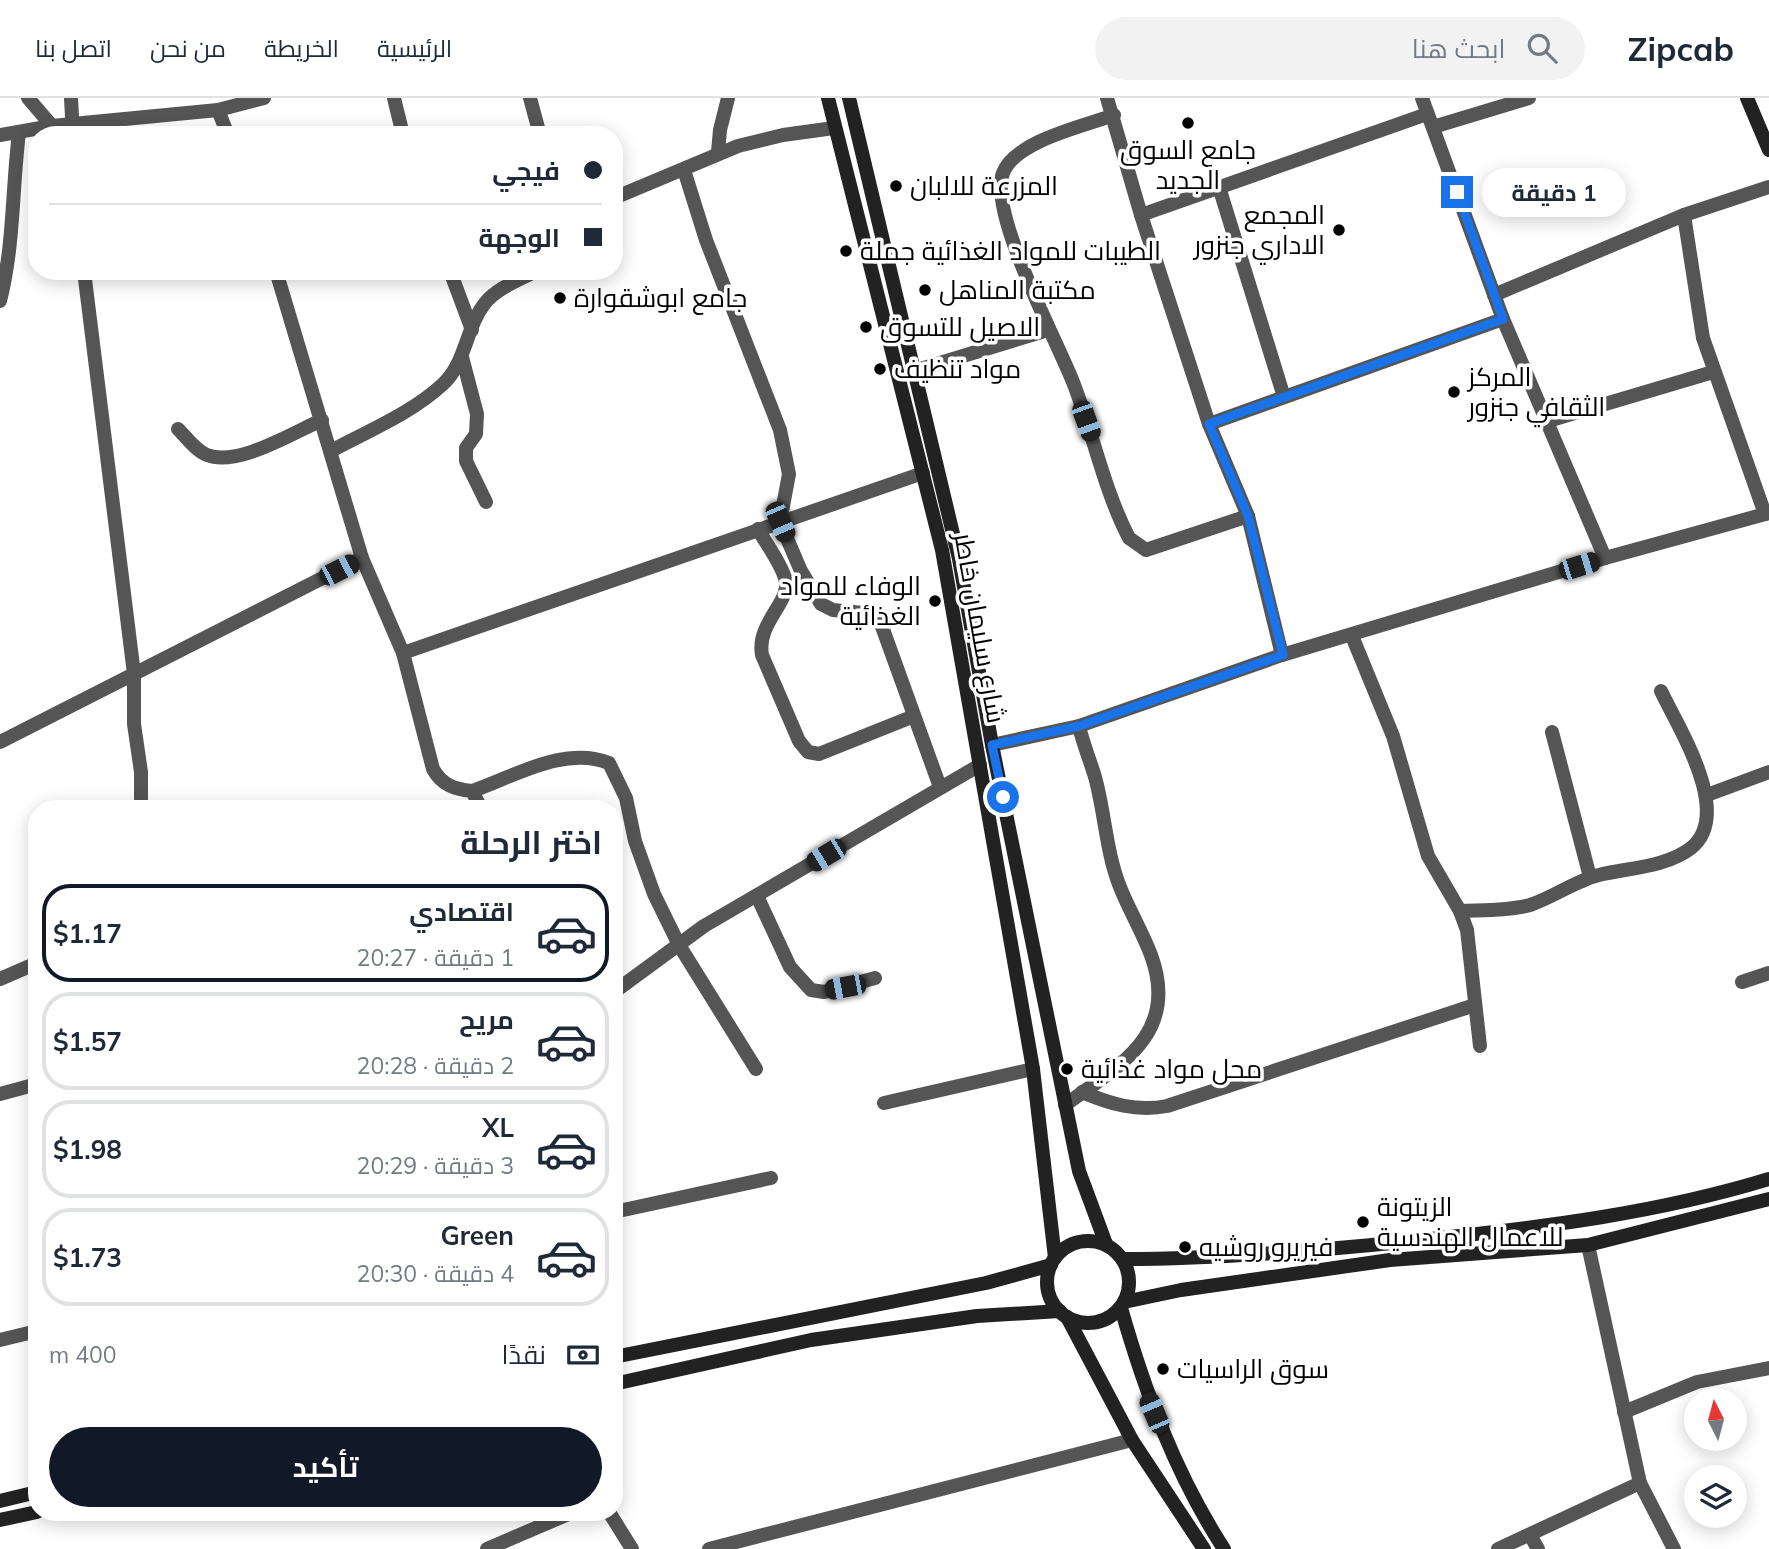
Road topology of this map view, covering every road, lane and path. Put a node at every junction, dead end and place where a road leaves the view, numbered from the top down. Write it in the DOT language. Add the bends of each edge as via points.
graph roads {
  1 [pos="28,98"];
  2 [pos="71,98"];
  3 [pos="264,98"];
  4 [pos="394,98"];
  5 [pos="530,98"];
  6 [pos="728,98"];
  7 [pos="828,98"];
  8 [pos="849,98"];
  9 [pos="1108,98"];
  10 [pos="1422,98"];
  11 [pos="1529,98"];
  12 [pos="1747,98"];
  13 [pos="218,110"];
  14 [pos="1114,115"];
  15 [pos="1430,121"];
  16 [pos="52,126"];
  17 [pos="72,126"];
  18 [pos="107,126"];
  19 [pos="224,126"];
  20 [pos="401,126"];
  21 [pos="538,126"];
  22 [pos="834,128"];
  23 [pos="28,131"];
  24 [pos="19,133"];
  25 [pos="0,135"];
  26 [pos="1769,150"];
  27 [pos="718,152"];
  28 [pos="684,170"];
  29 [pos="1219,187"];
  30 [pos="1769,187"];
  31 [pos="623,194"];
  32 [pos="1141,215"];
  33 [pos="1684,215"];
  34 [pos="86,280"];
  35 [pos="279,280"];
  36 [pos="453,280"];
  37 [pos="519,280"];
  38 [pos="1494,295"];
  39 [pos="0,301"];
  40 [pos="1503,319"];
  41 [pos="472,330"];
  42 [pos="1048,330"];
  43 [pos="462,356"];
  44 [pos="914,371"];
  45 [pos="1713,372"];
  46 [pos="1284,397"];
  47 [pos="322,420"];
  48 [pos="1548,421"];
  49 [pos="1209,424"];
  50 [pos="178,429"];
  51 [pos="331,452"];
  52 [pos="923,472"];
  53 [pos="485,502"];
  54 [pos="1767,513"];
  55 [pos="1248,516"];
  56 [pos="780,522"];
  57 [pos="758,529"];
  58 [pos="362,558"];
  59 [pos="1605,558"];
  60 [pos="1352,636"];
  61 [pos="402,653"];
  62 [pos="1283,655"];
  63 [pos="134,674"];
  64 [pos="1661,691"];
  65 [pos="914,716"];
  66 [pos="1079,726"];
  67 [pos="1552,732"];
  68 [pos="0,742"];
  69 [pos="992,745"];
  70 [pos="980,765"];
  71 [pos="1769,772"];
  72 [pos="940,787"];
  73 [pos="472,791"];
  74 [pos="1707,795"];
  75 [pos="141,800"];
  76 [pos="477,800"];
  77 [pos="1590,877"];
  78 [pos="757,896"];
  79 [pos="1460,911"];
  80 [pos="680,945"];
  81 [pos="28,971"];
  82 [pos="1769,974"];
  83 [pos="875,978"];
  84 [pos="0,979"];
  85 [pos="1742,982"];
  86 [pos="623,986"];
  87 [pos="1475,1005"];
  88 [pos="1480,1046"];
  89 [pos="756,1069"];
  90 [pos="1033,1069"];
  91 [pos="28,1086"];
  92 [pos="1082,1092"];
  93 [pos="0,1094"];
  94 [pos="884,1103"];
  95 [pos="1065,1105"];
  96 [pos="771,1178"];
  97 [pos="1769,1179"];
  98 [pos="1769,1199"];
  99 [pos="623,1210"];
  100 [pos="1106,1244"];
  101 [pos="1588,1245"];
  102 [pos="1123,1259"];
  103 [pos="1053,1261"];
  104 [pos="1122,1305"];
  105 [pos="1064,1314"];
  106 [pos="28,1333"];
  107 [pos="0,1340"];
  108 [pos="623,1355"];
  109 [pos="1769,1368"];
  110 [pos="623,1382"];
  111 [pos="1624,1412"];
  112 [pos="1132,1440"];
  113 [pos="1640,1483"];
  114 [pos="28,1494"];
  115 [pos="0,1501"];
  116 [pos="28,1514"];
  117 [pos="0,1520"];
  118 [pos="552,1521"];
  119 [pos="615,1521"];
  120 [pos="1530,1535"];
  121 [pos="487,1549"];
  122 [pos="632,1549"];
  123 [pos="709,1549"];
  124 [pos="1204,1549"];
  125 [pos="1224,1549"];
  126 [pos="1499,1549"];
  127 [pos="1538,1549"];
  128 [pos="1674,1549"];
  1 -- 16 [label="street"];
  2 -- 17 [label="street"];
  3 -- 13 [label="street"];
  4 -- 20 [label="street"];
  5 -- 21 [label="street"];
  6 -- 27 [label="street"];
  7 -- 22 [label="main road, شارع سليمان خاطر"];
  8 -- 44 [label="main road, شارع سليمان خاطر"];
  9 -- 14 [label="street"];
  10 -- 15 [label="street"];
  11 -- 15 [label="street"];
  12 -- 26 [label="main road"];
  13 -- 18 [label="street"];
  13 -- 19 [label="street"];
  14 -- 32 [label="street"];
  14 -- 42 [label="street" via="1028,148 1012,158 1002,174 1017,252"];
  15 -- 29 [label="street"];
  15 -- 38 [label="street"];
  22 -- 27 [label="street"];
  22 -- 52 [label="main road, شارع سليمان خاطر"];
  23 -- 24 [label="street"];
  24 -- 25 [label="street"];
  24 -- 39 [label="street" via="12,228"];
  27 -- 28 [label="street"];
  28 -- 31 [label="street"];
  28 -- 56 [label="street" via="788,455"];
  29 -- 32 [label="street"];
  29 -- 46 [label="street"];
  30 -- 33 [label="street"];
  32 -- 49 [label="street"];
  33 -- 38 [label="street"];
  33 -- 45 [label="street" via="1703,338"];
  34 -- 63 [label="street"];
  35 -- 47 [label="street"];
  36 -- 41 [label="street"];
  37 -- 41 [label="street" via="485,303"];
  38 -- 40 [label="street"];
  40 -- 46 [label="street"];
  40 -- 48 [label="street"];
  41 -- 43 [label="street"];
  42 -- 44 [label="street"];
  42 -- 55 [label="street" via="1073,383 1122,526 1137,546 1146,550 1163,546"];
  43 -- 51 [label="street" via="444,384"];
  43 -- 53 [label="street" via="477,414 476,434 466,448 466,461"];
  44 -- 69 [label="main road, شارع سليمان خاطر" via="959,559"];
  45 -- 48 [label="street"];
  45 -- 54 [label="street"];
  46 -- 49 [label="street"];
  47 -- 50 [label="street" via="246,454 222,459 204,454"];
  47 -- 51 [label="street"];
  48 -- 59 [label="street"];
  49 -- 55 [label="street"];
  51 -- 58 [label="street"];
  52 -- 56 [label="street"];
  52 -- 70 [label="main road, شارع سليمان خاطر" via="942,550"];
  54 -- 59 [label="street"];
  55 -- 62 [label="street"];
  56 -- 57 [label="street"];
  56 -- 65 [label="street" via="821,604 833,610 873,614 880,621"];
  57 -- 61 [label="street"];
  57 -- 65 [label="street" via="786,580 786,592 764,629 762,655 808,752 819,754"];
  58 -- 61 [label="street"];
  58 -- 63 [label="street"];
  59 -- 60 [label="street"];
  60 -- 62 [label="street"];
  60 -- 79 [label="street" via="1393,736 1428,856"];
  61 -- 73 [label="street" via="433,769 440,782"];
  62 -- 66 [label="street"];
  63 -- 68 [label="street"];
  63 -- 75 [label="street"];
  64 -- 74 [label="street"];
  65 -- 72 [label="street"];
  66 -- 69 [label="street"];
  66 -- 92 [label="street" via="1095,775 1114,869 1152,957 1160,994 1159,1009 1141,1046"];
  67 -- 77 [label="street"];
  69 -- 95 [label="main road, شارع سليمان خاطر"];
  70 -- 72 [label="street"];
  70 -- 90 [label="main road, شارع سليمان خاطر"];
  71 -- 74 [label="street"];
  72 -- 78 [label="street"];
  73 -- 76 [label="street"];
  73 -- 80 [label="street" via="573,757 609,763 626,798 635,842 654,894"];
  74 -- 77 [label="street" via="1703,831 1690,849 1648,865"];
  77 -- 79 [label="street" via="1527,906"];
  78 -- 80 [label="street"];
  78 -- 83 [label="street" via="790,967 811,990 824,992"];
  79 -- 87 [label="street" via="1472,962"];
  80 -- 86 [label="street"];
  80 -- 89 [label="street"];
  81 -- 84 [label="street"];
  82 -- 85 [label="street"];
  87 -- 88 [label="street"];
  87 -- 92 [label="street" via="1154,1109 1119,1105"];
  90 -- 94 [label="street"];
  90 -- 103 [label="main road, شارع سليمان خاطر"];
  91 -- 93 [label="street"];
  92 -- 95 [label="street"];
  95 -- 100 [label="main road, شارع سليمان خاطر" via="1079,1171"];
  96 -- 99 [label="street"];
  97 -- 102 [label="main road" via="1603,1220 1360,1247"];
  98 -- 101 [label="main road"];
  100 -- 102 [label="main road"];
  100 -- 103 [label="main road" via="1072,1244"];
  101 -- 104 [label="main road" via="1390,1260 1181,1290"];
  101 -- 111 [label="street"];
  102 -- 104 [label="main road" via="1130,1283"];
  103 -- 105 [label="main road" via="1047,1285 1050,1298"];
  103 -- 108 [label="main road" via="986,1283"];
  104 -- 105 [label="main road" via="1112,1315 1090,1323"];
  104 -- 125 [label="main road" via="1146,1394"];
  105 -- 110 [label="main road" via="977,1316 811,1340"];
  105 -- 112 [label="main road"];
  106 -- 107 [label="street"];
  109 -- 111 [label="street" via="1697,1382"];
  111 -- 113 [label="street"];
  112 -- 123 [label="street"];
  112 -- 124 [label="main road"];
  113 -- 120 [label="street"];
  113 -- 128 [label="street"];
  114 -- 115 [label="main road"];
  116 -- 117 [label="main road"];
  118 -- 121 [label="street"];
  119 -- 122 [label="street"];
  120 -- 126 [label="street"];
  120 -- 127 [label="street"];
}
